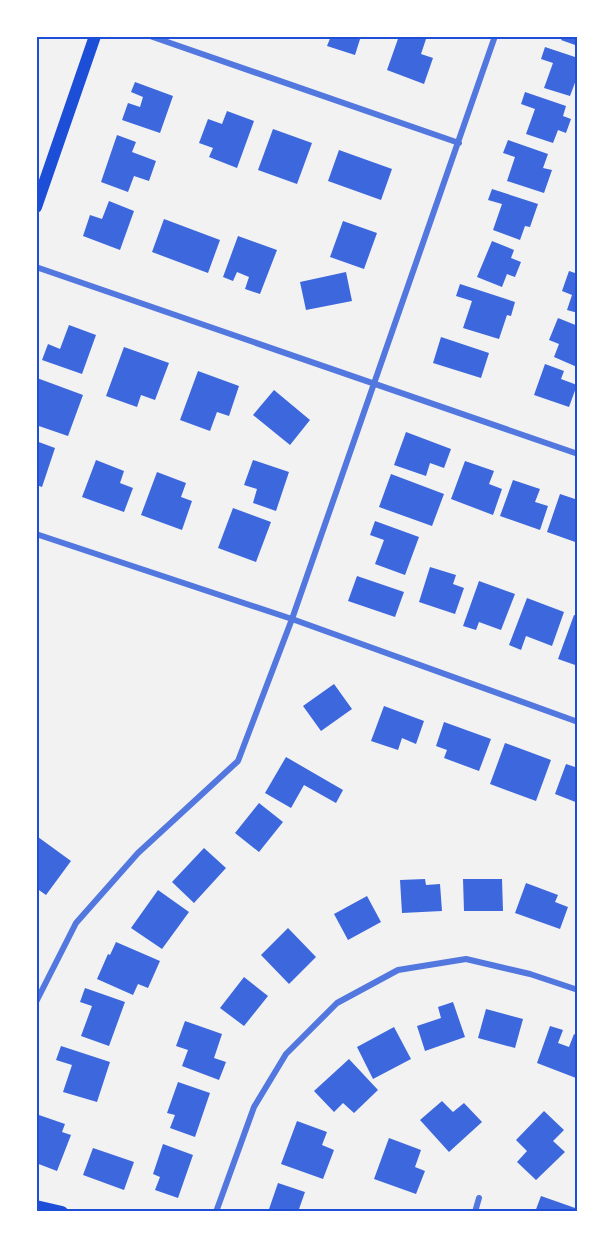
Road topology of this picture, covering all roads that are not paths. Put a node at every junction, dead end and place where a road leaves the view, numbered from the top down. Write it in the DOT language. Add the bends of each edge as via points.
graph roads {
  1 [pos="95,36"];
  2 [pos="150,36"];
  3 [pos="495,36"];
  4 [pos="459,143"];
  5 [pos="36,207"];
  6 [pos="36,267"];
  7 [pos="375,384"];
  8 [pos="578,454"];
  9 [pos="36,534"];
  10 [pos="292,619"];
  11 [pos="578,722"];
  12 [pos="578,990"];
  13 [pos="36,1002"];
  14 [pos="479,1198"];
  15 [pos="36,1206"];
  16 [pos="62,1212"];
  17 [pos="216,1212"];
  18 [pos="475,1212"];
  1 -- 5 [label="main road"];
  2 -- 4 [label="street"];
  3 -- 4 [label="street"];
  4 -- 7 [label="street"];
  6 -- 7 [label="street"];
  7 -- 8 [label="street"];
  7 -- 10 [label="street"];
  9 -- 10 [label="street"];
  10 -- 11 [label="street"];
  10 -- 13 [label="street" via="238,761 138,853 76,923"];
  12 -- 17 [label="street" via="465,959 398,970 337,1002 286,1054 254,1107"];
  14 -- 18 [label="street"];
  15 -- 16 [label="main road"];
}
